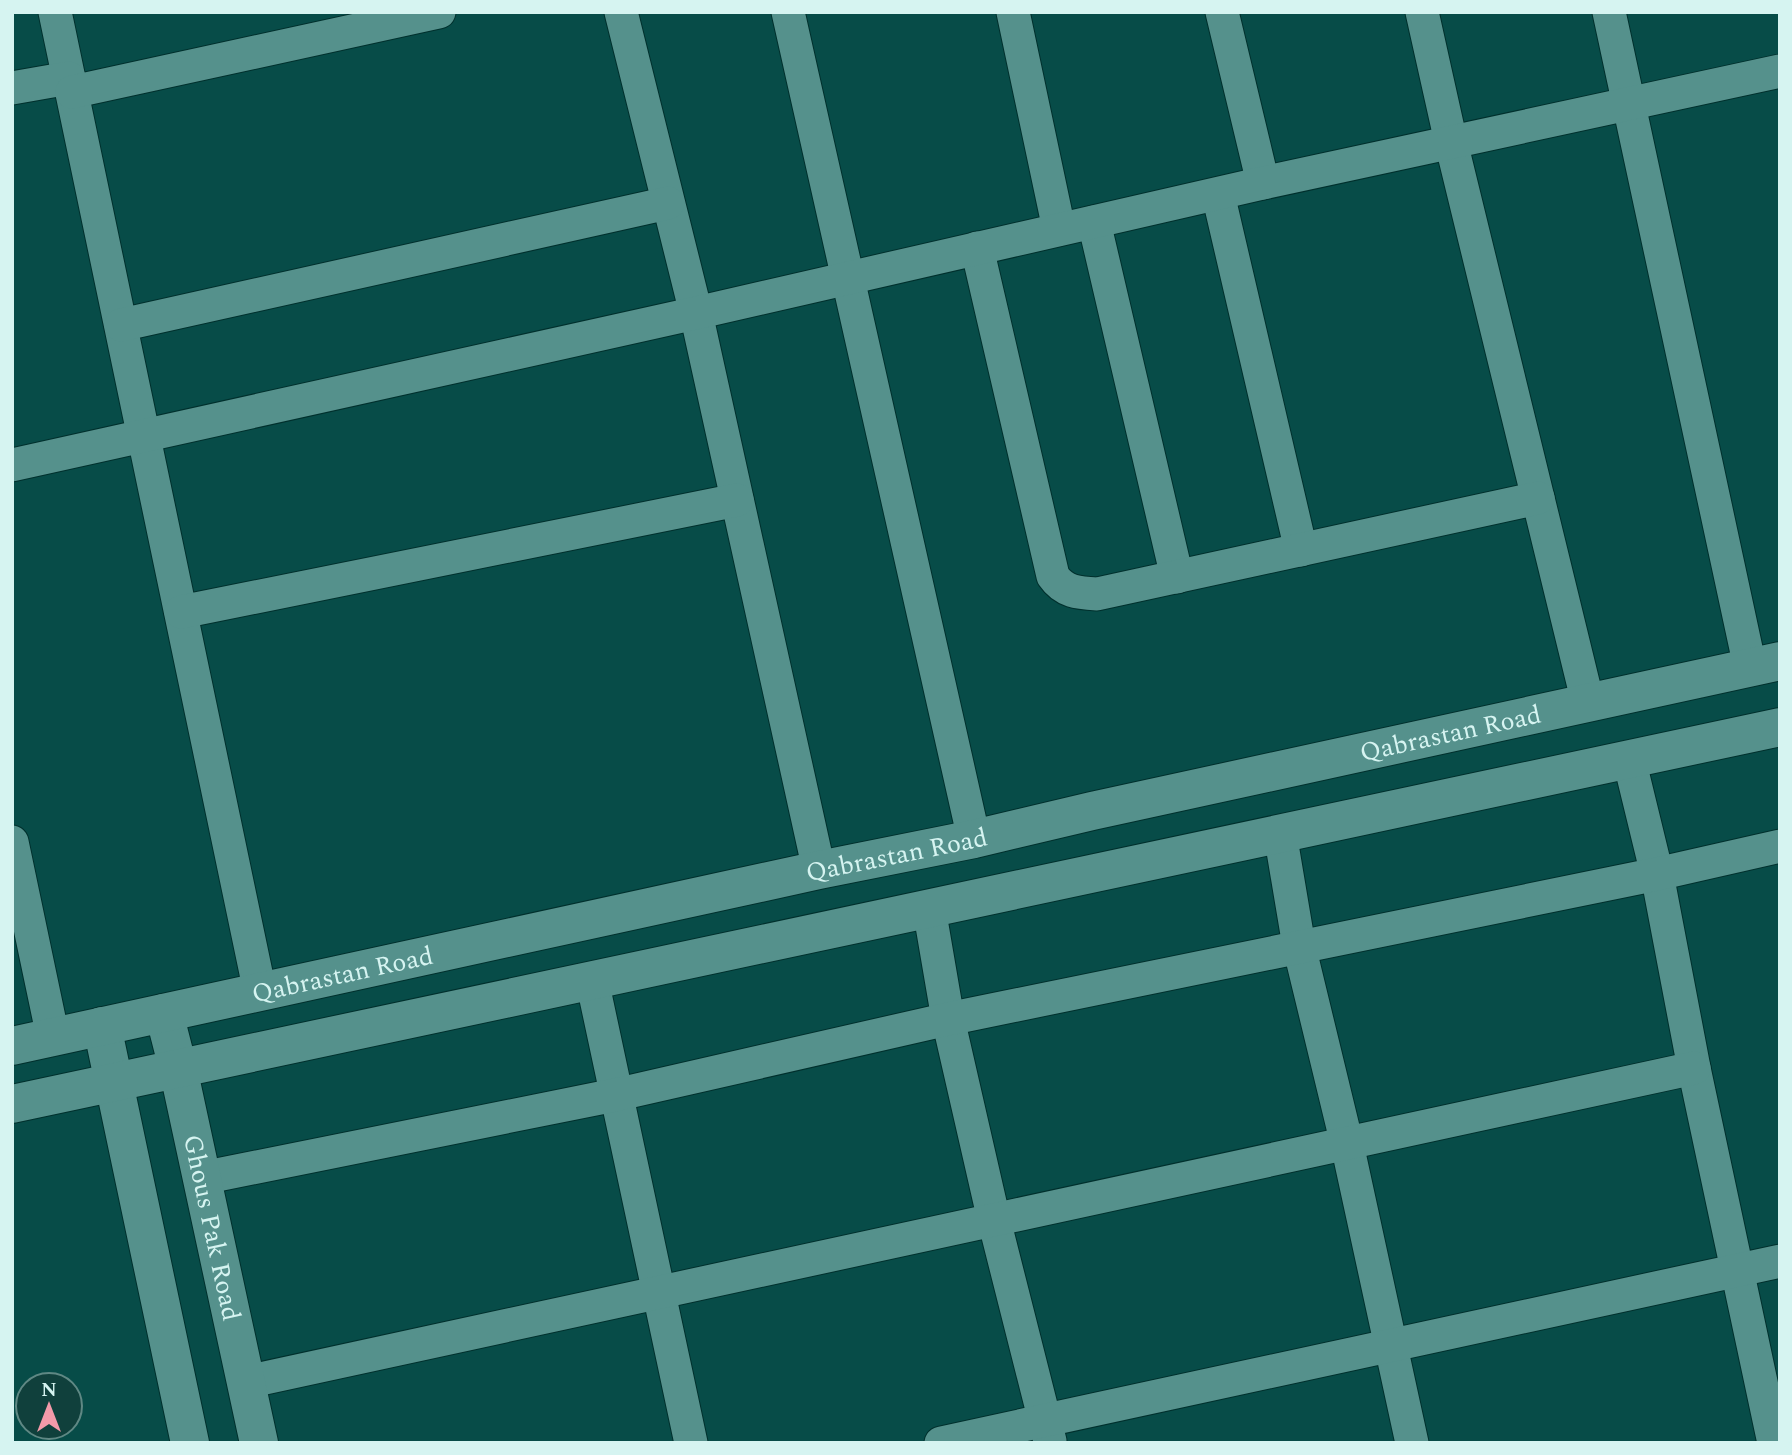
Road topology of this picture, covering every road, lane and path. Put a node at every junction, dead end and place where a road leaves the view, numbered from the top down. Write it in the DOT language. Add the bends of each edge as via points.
graph roads {
  1 [pos="55,12"];
  2 [pos="439,12"];
  3 [pos="621,12"];
  4 [pos="788,12"];
  5 [pos="1013,12"];
  6 [pos="1222,12"];
  7 [pos="1422,12"];
  8 [pos="1609,12"];
  9 [pos="1780,71"];
  10 [pos="71,85"];
  11 [pos="12,88"];
  12 [pos="1628,104"];
  13 [pos="1451,142"];
  14 [pos="1263,183"];
  15 [pos="1218,194"];
  16 [pos="668,203"];
  17 [pos="1094,222"];
  18 [pos="1059,229"];
  19 [pos="977,248"];
  20 [pos="848,277"];
  21 [pos="696,313"];
  22 [pos="121,325"];
  23 [pos="144,435"];
  24 [pos="12,465"];
  25 [pos="1538,498"];
  26 [pos="737,500"];
  27 [pos="1301,550"];
  28 [pos="1177,577"];
  29 [pos="181,612"];
  30 [pos="1765,664"];
  31 [pos="1588,703"];
  32 [pos="1780,727"];
  33 [pos="1629,759"];
  34 [pos="1280,834"];
  35 [pos="974,839"];
  36 [pos="12,842"];
  37 [pos="1780,846"];
  38 [pos="819,870"];
  39 [pos="1657,874"];
  40 [pos="929,908"];
  41 [pos="1299,946"];
  42 [pos="592,980"];
  43 [pos="260,992"];
  44 [pos="164,1013"];
  45 [pos="948,1019"];
  46 [pos="102,1026"];
  47 [pos="53,1037"];
  48 [pos="12,1046"];
  49 [pos="178,1068"];
  50 [pos="1695,1068"];
  51 [pos="115,1081"];
  52 [pos="615,1095"];
  53 [pos="12,1104"];
  54 [pos="1347,1144"];
  55 [pos="202,1178"];
  56 [pos="995,1220"];
  57 [pos="1780,1261"];
  58 [pos="1737,1270"];
  59 [pos="659,1292"];
  60 [pos="1391,1345"];
  61 [pos="246,1382"];
  62 [pos="1047,1431"];
  63 [pos="190,1443"];
  64 [pos="259,1443"];
  65 [pos="691,1443"];
  66 [pos="941,1443"];
  67 [pos="1412,1443"];
  68 [pos="1774,1443"];
  1 -- 10 [label="street"];
  2 -- 10 [label="street"];
  3 -- 16 [label="street"];
  4 -- 20 [label="street"];
  5 -- 18 [label="street"];
  6 -- 14 [label="street"];
  7 -- 13 [label="street"];
  8 -- 12 [label="street"];
  9 -- 12 [label="street"];
  10 -- 11 [label="street"];
  10 -- 22 [label="street"];
  12 -- 13 [label="street"];
  12 -- 30 [label="street"];
  13 -- 14 [label="street"];
  13 -- 25 [label="street"];
  14 -- 15 [label="street"];
  15 -- 17 [label="street"];
  15 -- 27 [label="street"];
  16 -- 21 [label="street"];
  16 -- 22 [label="street"];
  17 -- 18 [label="street"];
  17 -- 28 [label="street"];
  18 -- 19 [label="street"];
  19 -- 20 [label="street"];
  19 -- 28 [label="street" via="1053,576 1060,586 1076,593 1097,594"];
  20 -- 21 [label="street"];
  20 -- 35 [label="street"];
  21 -- 23 [label="street"];
  21 -- 26 [label="street"];
  22 -- 23 [label="street"];
  23 -- 24 [label="street"];
  23 -- 29 [label="street"];
  25 -- 27 [label="street"];
  25 -- 31 [label="street"];
  26 -- 29 [label="street"];
  26 -- 38 [label="street"];
  27 -- 28 [label="street"];
  29 -- 43 [label="street"];
  30 -- 31 [label="main road, Qabrastan Road"];
  31 -- 35 [label="main road, Qabrastan Road"];
  32 -- 33 [label="main road"];
  33 -- 34 [label="main road"];
  33 -- 39 [label="street"];
  34 -- 40 [label="main road"];
  34 -- 41 [label="street"];
  35 -- 38 [label="main road, Qabrastan Road"];
  36 -- 47 [label="street"];
  37 -- 39 [label="street"];
  38 -- 43 [label="main road, Qabrastan Road"];
  39 -- 41 [label="street"];
  39 -- 50 [label="street"];
  40 -- 42 [label="main road"];
  40 -- 45 [label="street"];
  41 -- 45 [label="street"];
  41 -- 54 [label="street"];
  42 -- 49 [label="main road"];
  42 -- 52 [label="street"];
  43 -- 44 [label="main road, Qabrastan Road"];
  44 -- 46 [label="main road, Qabrastan Road"];
  44 -- 49 [label="main road, Ghous Pak Road"];
  45 -- 52 [label="street"];
  45 -- 56 [label="street"];
  46 -- 47 [label="main road, Qabrastan Road"];
  46 -- 51 [label="main road"];
  47 -- 48 [label="main road, Qabrastan Road"];
  49 -- 51 [label="main road"];
  49 -- 55 [label="main road, Ghous Pak Road"];
  50 -- 54 [label="street"];
  50 -- 58 [label="street"];
  51 -- 53 [label="main road"];
  51 -- 63 [label="main road"];
  52 -- 55 [label="street"];
  52 -- 59 [label="street"];
  54 -- 56 [label="street"];
  54 -- 60 [label="street"];
  55 -- 61 [label="main road, Ghous Pak Road"];
  56 -- 59 [label="street"];
  56 -- 62 [label="street"];
  57 -- 58 [label="street"];
  58 -- 60 [label="street"];
  58 -- 68 [label="street"];
  59 -- 61 [label="street"];
  59 -- 65 [label="street"];
  60 -- 62 [label="street"];
  60 -- 67 [label="street"];
  61 -- 64 [label="main road, Ghous Pak Road"];
  62 -- 66 [label="street"];
}
